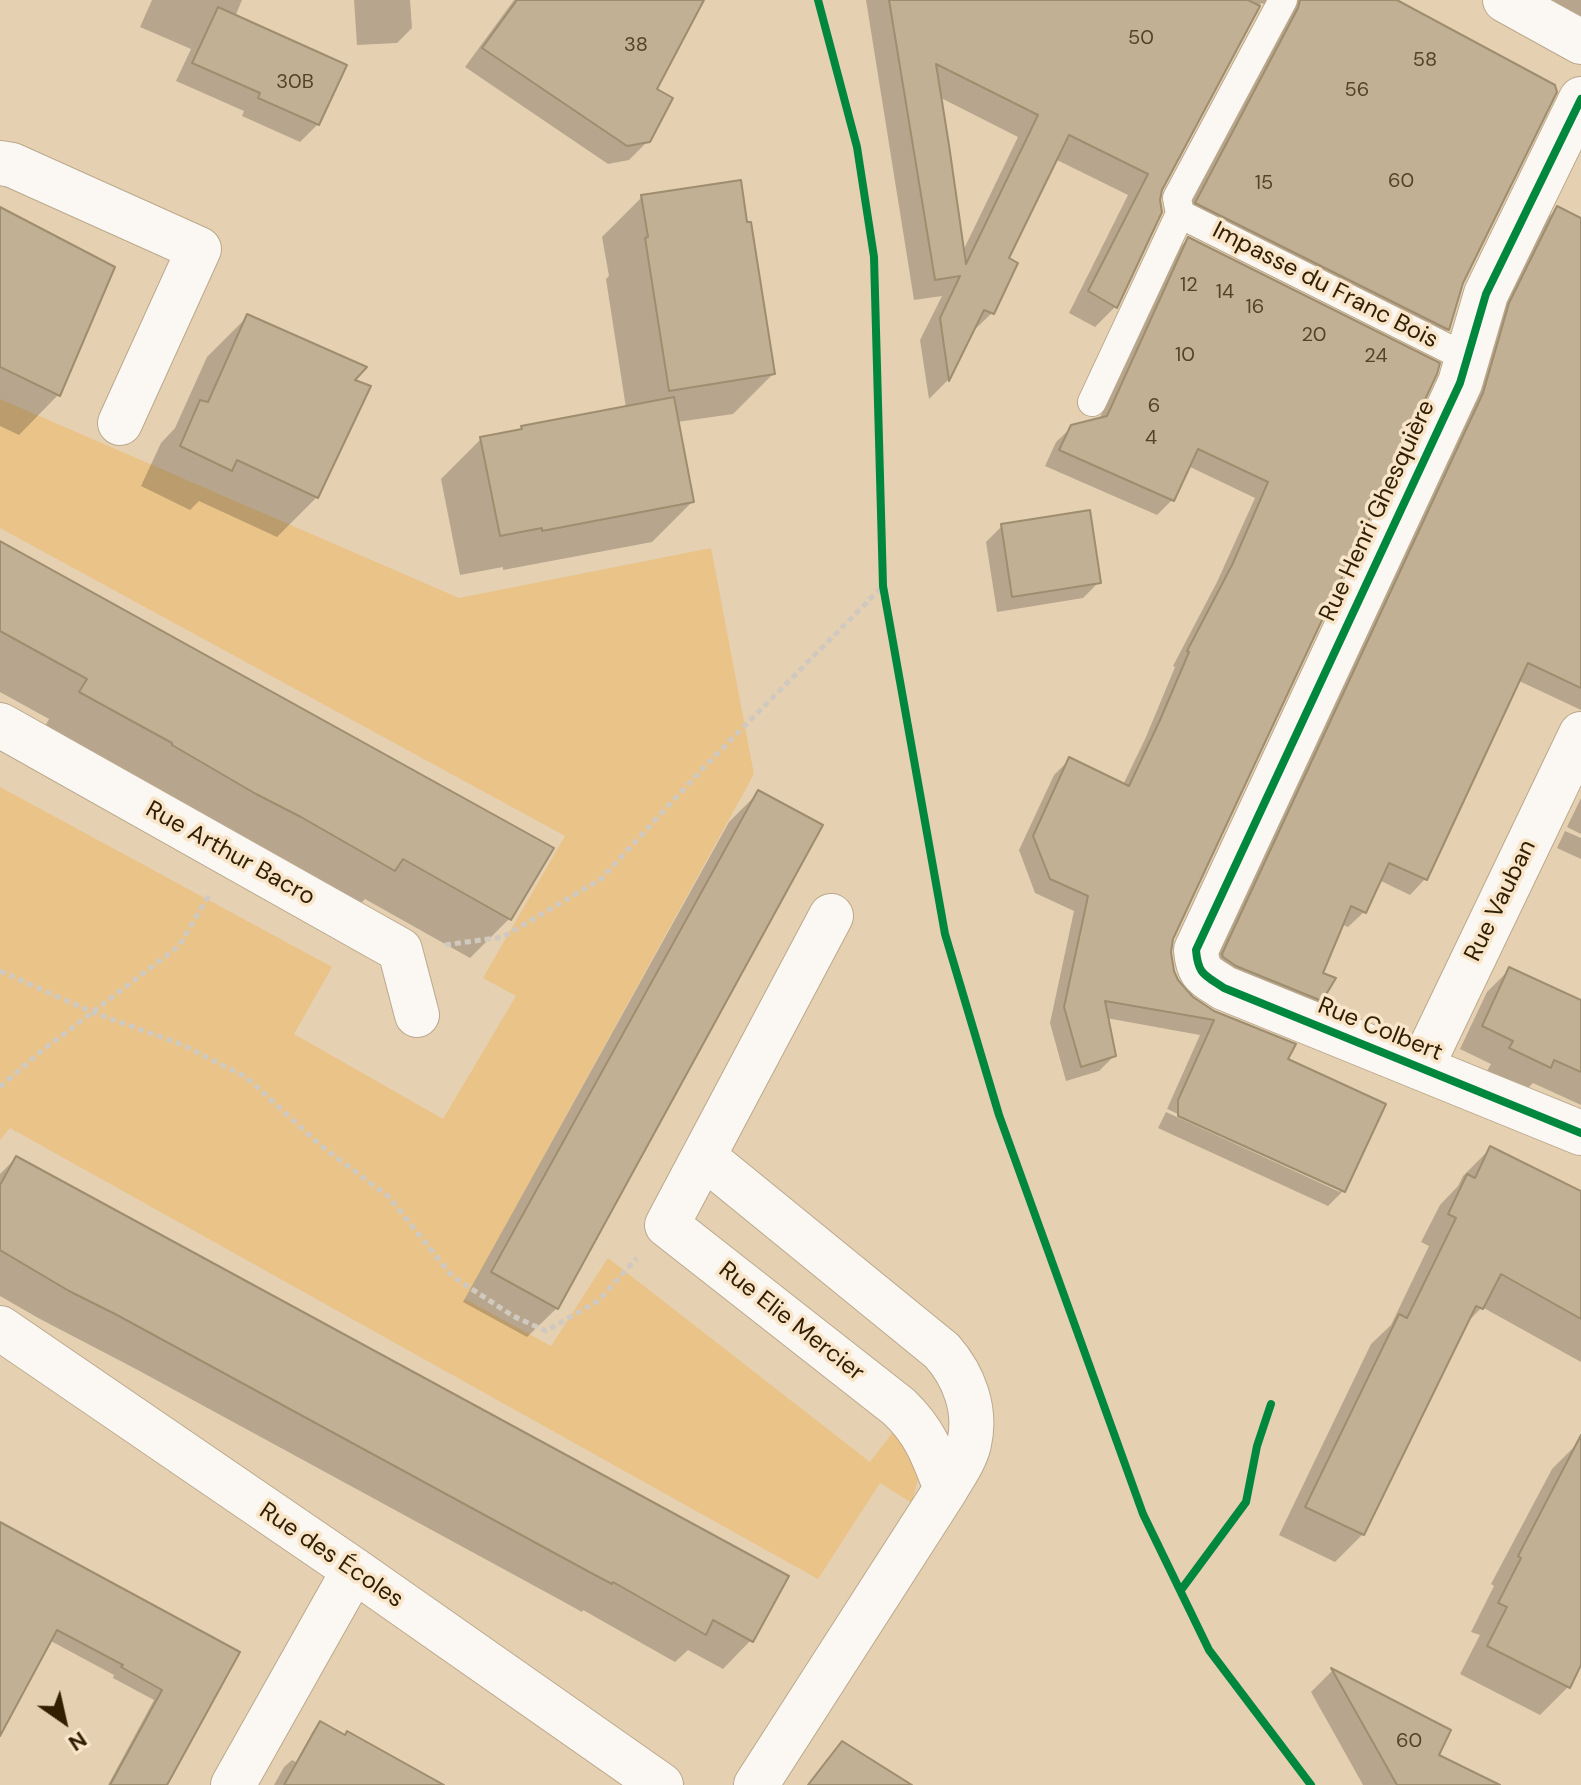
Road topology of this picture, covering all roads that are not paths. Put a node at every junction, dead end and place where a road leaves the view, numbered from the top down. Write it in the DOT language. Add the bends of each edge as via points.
graph roads {
  1 [pos="1283,0"];
  2 [pos="1505,0"];
  3 [pos="1581,42"];
  4 [pos="1581,99"];
  5 [pos="0,163"];
  6 [pos="1180,214"];
  7 [pos="1469,359"];
  8 [pos="1092,402"];
  9 [pos="120,423"];
  10 [pos="0,725"];
  11 [pos="1581,734"];
  12 [pos="831,916"];
  13 [pos="1201,937"];
  14 [pos="417,1015"];
  15 [pos="1421,1068"];
  16 [pos="1581,1133"];
  17 [pos="704,1157"];
  18 [pos="0,1328"];
  19 [pos="946,1489"];
  20 [pos="354,1570"];
  21 [pos="233,1785"];
  22 [pos="661,1785"];
  23 [pos="756,1785"];
  1 -- 6 [label="lane" via="1177,198"];
  2 -- 3 [label="street"];
  4 -- 7 [label="street, Rue Henri Ghesquière" via="1491,283"];
  5 -- 9 [label="street" via="199,249"];
  6 -- 7 [label="lane, Impasse du Franc Bois"];
  6 -- 8 [label="lane"];
  7 -- 13 [label="street, Rue Henri Ghesquière"];
  10 -- 14 [label="street, Rue Arthur Bacro" via="400,950"];
  11 -- 15 [label="street, Rue Vauban"];
  12 -- 17 [label="street"];
  13 -- 15 [label="street, Rue Colbert" via="1197,966 1224,988"];
  15 -- 16 [label="street, Rue Colbert"];
  17 -- 19 [label="street" via="957,1368 972,1417 969,1445"];
  17 -- 19 [label="street, Rue Elie Mercier" via="667,1225 899,1407 928,1444"];
  18 -- 20 [label="street, Rue des Écoles"];
  19 -- 23 [label="street"];
  20 -- 21 [label="street"];
  20 -- 22 [label="street, Rue des Écoles"];
}
